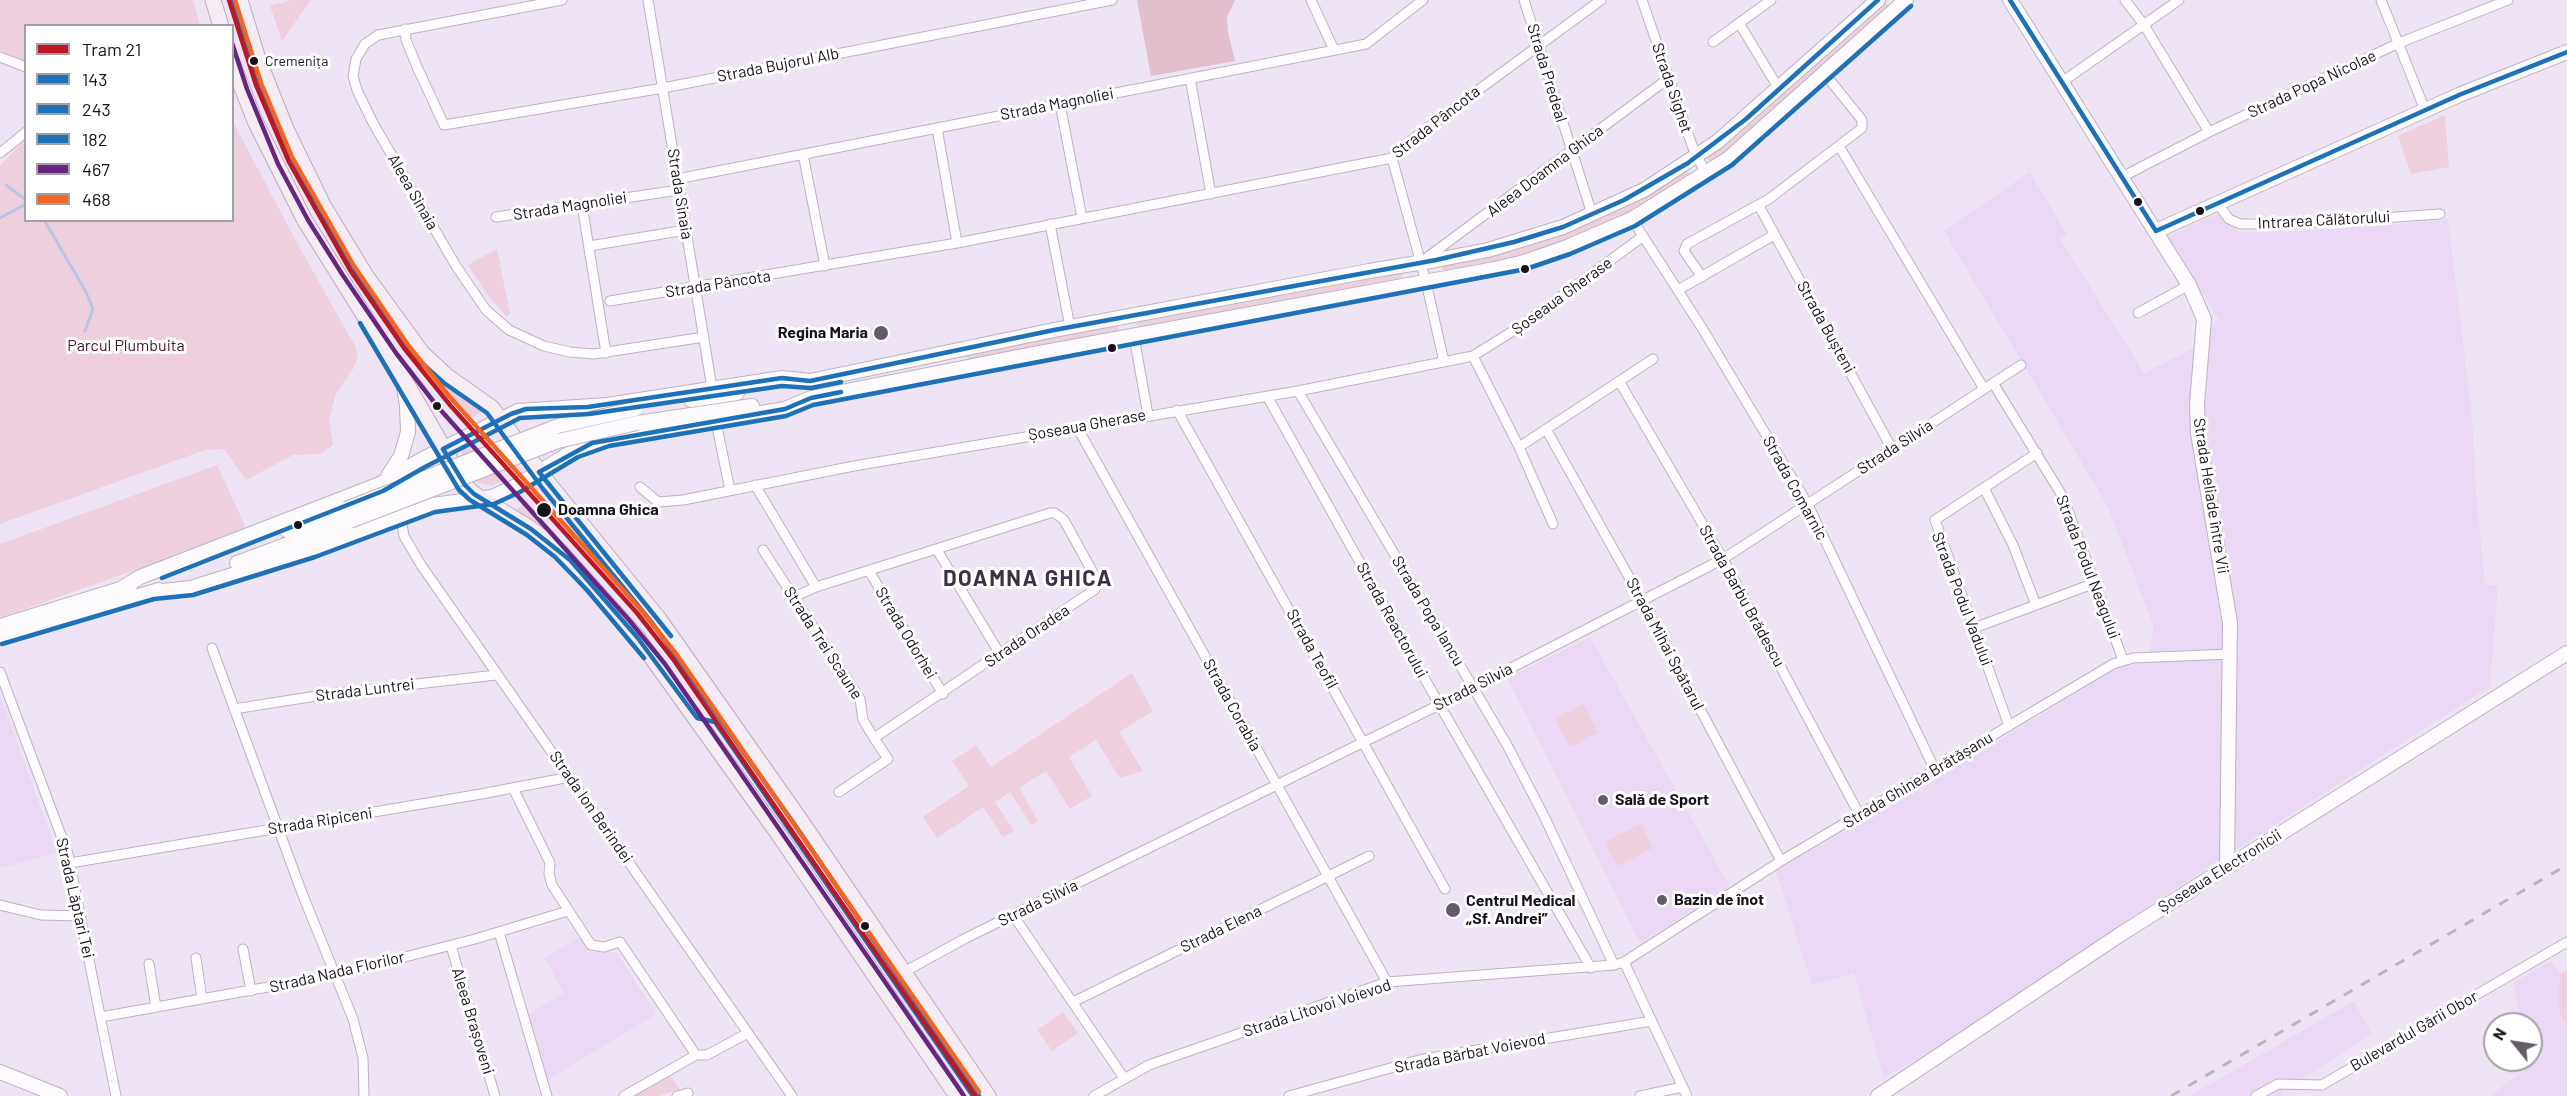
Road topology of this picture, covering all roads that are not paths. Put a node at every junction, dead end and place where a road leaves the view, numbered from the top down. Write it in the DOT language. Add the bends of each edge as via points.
graph roads {
  1 [pos="213,0"];
  2 [pos="240,0"];
  3 [pos="562,0"];
  4 [pos="648,0"];
  5 [pos="1112,0"];
  6 [pos="1311,0"];
  7 [pos="1423,0"];
  8 [pos="1524,0"];
  9 [pos="1601,0"];
  10 [pos="1642,0"];
  11 [pos="1771,0"];
  12 [pos="1878,0"];
  13 [pos="2010,0"];
  14 [pos="2125,0"];
  15 [pos="2179,0"];
  16 [pos="2381,0"];
  17 [pos="2508,0"];
  18 [pos="1898,2"];
  19 [pos="1739,23"];
  20 [pos="220,24"];
  21 [pos="2145,25"];
  22 [pos="405,29"];
  23 [pos="1713,42"];
  24 [pos="2400,43"];
  25 [pos="1538,45"];
  26 [pos="1334,50"];
  27 [pos="2567,52"];
  28 [pos="0,57"];
  29 [pos="24,66"];
  30 [pos="234,67"];
  31 [pos="1824,73"];
  32 [pos="1190,78"];
  33 [pos="1669,78"];
  34 [pos="2062,82"];
  35 [pos="663,88"];
  36 [pos="1779,89"];
  37 [pos="1060,104"];
  38 [pos="2425,110"];
  39 [pos="937,128"];
  40 [pos="2209,132"];
  41 [pos="24,134"];
  42 [pos="1839,146"];
  43 [pos="1572,151"];
  44 [pos="0,153"];
  45 [pos="803,154"];
  46 [pos="1696,156"];
  47 [pos="1392,158"];
  48 [pos="1706,174"];
  49 [pos="2122,177"];
  50 [pos="677,179"];
  51 [pos="679,190"];
  52 [pos="1211,194"];
  53 [pos="2218,204"];
  54 [pos="582,205"];
  55 [pos="1759,206"];
  56 [pos="1593,214"];
  57 [pos="2440,214"];
  58 [pos="496,217"];
  59 [pos="1082,218"];
  60 [pos="1632,219"];
  61 [pos="1050,224"];
  62 [pos="686,230"];
  63 [pos="2156,231"];
  64 [pos="1774,235"];
  65 [pos="1642,237"];
  66 [pos="957,243"];
  67 [pos="589,246"];
  68 [pos="1420,262"];
  69 [pos="825,266"];
  70 [pos="1702,277"];
  71 [pos="1426,282"];
  72 [pos="2189,285"];
  73 [pos="695,288"];
  74 [pos="1678,290"];
  75 [pos="610,301"];
  76 [pos="2138,313"];
  77 [pos="1070,327"];
  78 [pos="704,337"];
  79 [pos="1134,337"];
  80 [pos="606,353"];
  81 [pos="1473,356"];
  82 [pos="1653,359"];
  83 [pos="1444,362"];
  84 [pos="2021,365"];
  85 [pos="402,376"];
  86 [pos="810,381"];
  87 [pos="1619,381"];
  88 [pos="1993,383"];
  89 [pos="712,388"];
  90 [pos="1984,389"];
  91 [pos="1298,391"];
  92 [pos="1267,396"];
  93 [pos="811,398"];
  94 [pos="1177,410"];
  95 [pos="1148,415"];
  96 [pos="501,419"];
  97 [pos="716,422"];
  98 [pos="1077,428"];
  99 [pos="1546,429"];
  100 [pos="1519,447"];
  101 [pos="443,448"];
  102 [pos="1892,449"];
  103 [pos="2037,453"];
  104 [pos="539,472"];
  105 [pos="380,484"];
  106 [pos="755,485"];
  107 [pos="640,487"];
  108 [pos="1984,488"];
  109 [pos="730,490"];
  110 [pos="483,500"];
  111 [pos="1807,504"];
  112 [pos="407,514"];
  113 [pos="348,515"];
  114 [pos="1553,524"];
  115 [pos="763,550"];
  116 [pos="937,550"];
  117 [pos="1723,559"];
  118 [pos="199,569"];
  119 [pos="869,572"];
  120 [pos="2095,583"];
  121 [pos="816,587"];
  122 [pos="122,588"];
  123 [pos="153,592"];
  124 [pos="794,597"];
  125 [pos="1643,602"];
  126 [pos="2036,605"];
  127 [pos="0,626"];
  128 [pos="1974,628"];
  129 [pos="0,637"];
  130 [pos="212,648"];
  131 [pos="1000,654"];
  132 [pos="2230,654"];
  133 [pos="2567,654"];
  134 [pos="2123,660"];
  135 [pos="0,672"];
  136 [pos="496,675"];
  137 [pos="1473,687"];
  138 [pos="943,694"];
  139 [pos="1439,705"];
  140 [pos="234,709"];
  141 [pos="2009,726"];
  142 [pos="874,738"];
  143 [pos="1364,741"];
  144 [pos="1935,770"];
  145 [pos="570,777"];
  146 [pos="1276,784"];
  147 [pos="513,788"];
  148 [pos="839,792"];
  149 [pos="1859,814"];
  150 [pos="277,827"];
  151 [pos="1369,856"];
  152 [pos="1781,861"];
  153 [pos="70,863"];
  154 [pos="2227,866"];
  155 [pos="1328,876"];
  156 [pos="1445,890"];
  157 [pos="0,905"];
  158 [pos="568,911"];
  159 [pos="1013,915"];
  160 [pos="81,916"];
  161 [pos="499,932"];
  162 [pos="2567,942"];
  163 [pos="451,946"];
  164 [pos="243,949"];
  165 [pos="196,958"];
  166 [pos="1619,963"];
  167 [pos="149,964"];
  168 [pos="1590,968"];
  169 [pos="904,972"];
  170 [pos="335,975"];
  171 [pos="1387,982"];
  172 [pos="251,991"];
  173 [pos="202,999"];
  174 [pos="1073,1002"];
  175 [pos="156,1007"];
  176 [pos="101,1017"];
  177 [pos="1653,1021"];
  178 [pos="748,1033"];
  179 [pos="696,1055"];
  180 [pos="0,1071"];
  181 [pos="1124,1078"];
  182 [pos="1685,1091"];
  183 [pos="1108,1092"];
  184 [pos="688,1093"];
  185 [pos="60,1096"];
  186 [pos="116,1096"];
  187 [pos="364,1096"];
  188 [pos="495,1096"];
  189 [pos="547,1096"];
  190 [pos="624,1096"];
  191 [pos="677,1096"];
  192 [pos="792,1096"];
  193 [pos="957,1096"];
  194 [pos="988,1096"];
  195 [pos="1095,1096"];
  196 [pos="1289,1096"];
  197 [pos="1641,1096"];
  198 [pos="1878,1096"];
  199 [pos="2256,1096"];
  1 -- 20 [label="main road"];
  2 -- 96 [label="main road" via="277,108 335,227 422,353"];
  3 -- 22 [label="street, Aleea Sinaia"];
  4 -- 35 [label="street, Strada Sinaia"];
  5 -- 35 [label="street, Strada Bujorul Alb"];
  6 -- 26 [label="street"];
  7 -- 26 [label="street, Strada Magnoliei" via="1366,44"];
  8 -- 25 [label="street, Strada Predeal"];
  9 -- 25 [label="street, Strada Pâncota"];
  10 -- 33 [label="street, Strada Sighet"];
  11 -- 19 [label="street"];
  12 -- 36 [label="main road"];
  13 -- 34 [label="main road, Strada Heliade între Vii"];
  14 -- 21 [label="street"];
  15 -- 21 [label="street"];
  16 -- 24 [label="street"];
  17 -- 24 [label="street, Strada Popa Nicolae"];
  18 -- 31 [label="main road"];
  19 -- 23 [label="street"];
  19 -- 36 [label="street"];
  21 -- 34 [label="street"];
  21 -- 40 [label="street"];
  22 -- 35 [label="street, Strada Bujorul Alb" via="417,69 444,125"];
  22 -- 80 [label="street, Aleea Sinaia" via="378,35 365,44 356,59 354,83 456,266 486,310 518,336 570,352"];
  24 -- 38 [label="street"];
  24 -- 40 [label="street, Strada Popa Nicolae"];
  25 -- 43 [label="street, Strada Predeal"];
  25 -- 47 [label="street, Strada Pâncota"];
  26 -- 32 [label="street, Strada Magnoliei"];
  27 -- 38 [label="main road"];
  28 -- 29 [label="street"];
  30 -- 85 [label="main road" via="265,142 304,219"];
  31 -- 42 [label="street" via="1863,123"];
  31 -- 48 [label="main road"];
  32 -- 37 [label="street, Strada Magnoliei"];
  32 -- 52 [label="street"];
  33 -- 43 [label="street, Aleea Doamna Ghica"];
  33 -- 46 [label="street, Strada Sighet"];
  34 -- 49 [label="main road, Strada Heliade între Vii"];
  35 -- 50 [label="street, Strada Sinaia"];
  36 -- 46 [label="main road"];
  37 -- 39 [label="street, Strada Magnoliei"];
  37 -- 59 [label="street"];
  38 -- 53 [label="main road"];
  39 -- 45 [label="street, Strada Magnoliei"];
  39 -- 66 [label="street"];
  40 -- 49 [label="street, Strada Popa Nicolae"];
  41 -- 44 [label="street"];
  42 -- 55 [label="street"];
  42 -- 90 [label="street"];
  43 -- 56 [label="street, Strada Predeal"];
  43 -- 68 [label="street, Aleea Doamna Ghica"];
  45 -- 50 [label="street, Strada Magnoliei"];
  45 -- 69 [label="street"];
  46 -- 48 [label="street, Strada Sighet"];
  46 -- 56 [label="main road" via="1644,190"];
  47 -- 52 [label="street, Strada Pâncota"];
  47 -- 68 [label="street"];
  48 -- 60 [label="main road"];
  49 -- 63 [label="main road, Strada Heliade între Vii"];
  50 -- 51 [label="street, Strada Sinaia"];
  51 -- 54 [label="street, Strada Magnoliei"];
  51 -- 62 [label="street, Strada Sinaia"];
  52 -- 59 [label="street, Strada Pâncota"];
  53 -- 57 [label="street, Intrarea Călătorului" via="2229,219 2240,224"];
  53 -- 63 [label="main road"];
  54 -- 58 [label="street, Strada Magnoliei"];
  54 -- 67 [label="street"];
  55 -- 64 [label="street, Strada Bușteni"];
  55 -- 70 [label="street" via="1685,247"];
  56 -- 68 [label="main road" via="1515,242"];
  59 -- 61 [label="street, Strada Pâncota"];
  60 -- 65 [label="street, Strada Comarnic"];
  60 -- 71 [label="main road" via="1524,262"];
  61 -- 66 [label="street, Strada Pâncota"];
  61 -- 77 [label="street"];
  62 -- 67 [label="street"];
  62 -- 73 [label="street, Strada Sinaia"];
  63 -- 72 [label="main road, Strada Heliade între Vii"];
  64 -- 70 [label="street"];
  64 -- 102 [label="street, Strada Bușteni"];
  65 -- 74 [label="street, Strada Comarnic"];
  65 -- 81 [label="street, Șoseaua Gherase" via="1521,326"];
  66 -- 69 [label="street, Strada Pâncota"];
  67 -- 80 [label="street"];
  68 -- 71 [label="street"];
  68 -- 77 [label="main road"];
  69 -- 73 [label="street, Strada Pâncota"];
  70 -- 74 [label="street"];
  71 -- 79 [label="main road"];
  71 -- 83 [label="street"];
  72 -- 76 [label="street"];
  72 -- 132 [label="main road, Strada Heliade între Vii" via="2204,320 2198,433 2226,596"];
  73 -- 75 [label="street, Strada Pâncota"];
  73 -- 78 [label="street, Strada Sinaia"];
  74 -- 111 [label="street, Strada Comarnic"];
  77 -- 86 [label="main road"];
  78 -- 80 [label="street, Aleea Sinaia"];
  78 -- 89 [label="street, Strada Sinaia"];
  79 -- 93 [label="main road"];
  79 -- 95 [label="street"];
  81 -- 83 [label="street, Șoseaua Gherase"];
  81 -- 100 [label="street"];
  82 -- 87 [label="street"];
  83 -- 91 [label="street, Șoseaua Gherase"];
  84 -- 88 [label="street, Strada Silvia"];
  85 -- 101 [label="main road"];
  85 -- 105 [label="main road" via="408,421 405,445"];
  86 -- 89 [label="main road" via="782,378"];
  86 -- 113 [label="main road, bridge" via="635,409 558,426"];
  87 -- 99 [label="street"];
  87 -- 117 [label="street, Strada Barbu Brădescu"];
  88 -- 90 [label="street, Strada Silvia"];
  88 -- 103 [label="street, Strada Podul Neagului"];
  89 -- 96 [label="main road" via="588,407 526,409"];
  90 -- 102 [label="street, Strada Silvia"];
  91 -- 92 [label="street, Șoseaua Gherase"];
  91 -- 137 [label="street, Strada Popa Iancu"];
  92 -- 94 [label="street, Șoseaua Gherase"];
  92 -- 139 [label="street, Strada Reactorului"];
  93 -- 97 [label="main road" via="785,408"];
  93 -- 113 [label="main road, bridge" via="638,423 558,441"];
  94 -- 95 [label="street, Șoseaua Gherase"];
  94 -- 143 [label="street, Strada Teofil"];
  95 -- 98 [label="street, Șoseaua Gherase"];
  96 -- 101 [label="main road"];
  96 -- 104 [label="main road"];
  97 -- 104 [label="main road" via="592,443"];
  97 -- 109 [label="street"];
  98 -- 106 [label="street, Șoseaua Gherase"];
  98 -- 146 [label="street, Strada Corabia"];
  99 -- 100 [label="street"];
  99 -- 125 [label="street, Strada Mihai Spătarul"];
  100 -- 114 [label="street"];
  101 -- 105 [label="main road"];
  101 -- 110 [label="main road" via="465,485"];
  102 -- 111 [label="street, Strada Silvia"];
  103 -- 108 [label="street, Strada Podul Vadului"];
  103 -- 120 [label="street, Strada Podul Neagului" via="2066,503"];
  104 -- 110 [label="main road"];
  104 -- 169 [label="main road" via="677,644"];
  105 -- 122 [label="main road" via="140,577"];
  106 -- 109 [label="street, Șoseaua Gherase"];
  106 -- 121 [label="street, Strada Trei Scaune"];
  107 -- 109 [label="street, Șoseaua Gherase" via="652,499 664,503"];
  108 -- 126 [label="street" via="2013,545"];
  108 -- 128 [label="street, Strada Podul Vadului" via="1938,517 1934,524"];
  110 -- 112 [label="main road" via="437,504"];
  110 -- 193 [label="main road" via="560,551 637,637 779,835"];
  111 -- 117 [label="street, Strada Silvia"];
  111 -- 144 [label="street, Strada Comarnic"];
  112 -- 123 [label="main road" via="312,550 190,588"];
  112 -- 136 [label="street, Strada Ion Berindei" via="402,524 404,536"];
  113 -- 118 [label="main road"];
  115 -- 124 [label="street, Strada Trei Scaune"];
  116 -- 119 [label="street, Strada Oradea"];
  116 -- 131 [label="street"];
  116 -- 131 [label="street, Strada Oradea" via="1050,513 1064,520 1097,586"];
  117 -- 125 [label="street, Strada Silvia"];
  117 -- 149 [label="street, Strada Barbu Brădescu"];
  118 -- 122 [label="main road"];
  118 -- 123 [label="main road"];
  119 -- 121 [label="street, Strada Oradea"];
  119 -- 138 [label="street, Strada Odorhei"];
  120 -- 126 [label="street"];
  120 -- 134 [label="street, Strada Podul Neagului"];
  121 -- 124 [label="street, Strada Oradea"];
  122 -- 127 [label="main road"];
  123 -- 129 [label="main road"];
  124 -- 142 [label="street, Strada Trei Scaune" via="860,699 863,720"];
  125 -- 137 [label="street, Strada Silvia"];
  125 -- 152 [label="street, Strada Mihai Spătarul"];
  126 -- 128 [label="street"];
  128 -- 141 [label="street, Strada Podul Vadului"];
  130 -- 140 [label="street"];
  131 -- 138 [label="street, Strada Oradea"];
  132 -- 134 [label="street, Strada Ghinea Brătășanu"];
  132 -- 154 [label="main road, Strada Heliade între Vii"];
  133 -- 154 [label="main road, Șoseaua Electronicii"];
  134 -- 141 [label="street, Strada Ghinea Brătășanu"];
  135 -- 153 [label="street, Strada Lăptari Tei"];
  136 -- 140 [label="street, Strada Luntrei"];
  136 -- 145 [label="street, Strada Ion Berindei"];
  137 -- 139 [label="street, Strada Silvia"];
  137 -- 166 [label="street, Strada Popa Iancu"];
  138 -- 142 [label="street, Strada Oradea"];
  139 -- 143 [label="street, Strada Silvia"];
  139 -- 168 [label="street, Strada Reactorului"];
  140 -- 150 [label="street"];
  141 -- 144 [label="street, Strada Ghinea Brătășanu"];
  142 -- 148 [label="street" via="888,759"];
  143 -- 146 [label="street, Strada Silvia"];
  143 -- 156 [label="street, Strada Teofil"];
  144 -- 149 [label="street, Strada Ghinea Brătășanu"];
  145 -- 147 [label="street, Strada Ripiceni"];
  145 -- 178 [label="street, Strada Ion Berindei"];
  146 -- 155 [label="street, Strada Corabia"];
  146 -- 159 [label="street, Strada Silvia"];
  147 -- 150 [label="street, Strada Ripiceni"];
  147 -- 158 [label="street" via="550,863 552,885"];
  149 -- 152 [label="street, Strada Ghinea Brătășanu"];
  150 -- 153 [label="street, Strada Ripiceni"];
  150 -- 170 [label="street"];
  151 -- 155 [label="street, Strada Elena"];
  152 -- 166 [label="street, Strada Ghinea Brătășanu"];
  153 -- 160 [label="street, Strada Lăptari Tei"];
  154 -- 198 [label="main road, Șoseaua Electronicii"];
  155 -- 171 [label="street, Strada Corabia"];
  155 -- 174 [label="street, Strada Elena"];
  157 -- 160 [label="street" via="42,915"];
  158 -- 161 [label="street, Strada Nada Florilor"];
  158 -- 179 [label="street" via="591,945 604,947 620,942"];
  159 -- 169 [label="street, Strada Silvia"];
  159 -- 174 [label="street"];
  160 -- 176 [label="street, Strada Lăptari Tei"];
  161 -- 163 [label="street, Strada Nada Florilor"];
  161 -- 189 [label="street"];
  162 -- 199 [label="street, Bulevardul Gării Obor" via="2324,1084 2278,1084"];
  163 -- 170 [label="street, Strada Nada Florilor"];
  163 -- 188 [label="street, Aleea Brașoveni"];
  164 -- 172 [label="street"];
  165 -- 173 [label="street"];
  166 -- 168 [label="street, Strada Litovoi Voievod"];
  166 -- 177 [label="street, Strada Popa Iancu"];
  167 -- 175 [label="street"];
  168 -- 171 [label="street, Strada Litovoi Voievod"];
  169 -- 194 [label="main road"];
  170 -- 172 [label="street, Strada Nada Florilor"];
  170 -- 187 [label="street" via="360,1041"];
  171 -- 181 [label="street, Strada Litovoi Voievod" via="1149,1065"];
  172 -- 173 [label="street, Strada Nada Florilor"];
  173 -- 175 [label="street, Strada Nada Florilor"];
  174 -- 181 [label="street"];
  175 -- 176 [label="street, Strada Nada Florilor"];
  176 -- 186 [label="street, Strada Lăptari Tei"];
  177 -- 182 [label="street, Strada Popa Iancu"];
  177 -- 196 [label="street, Strada Bărbat Voievod" via="1423,1059"];
  178 -- 179 [label="street" via="707,1055"];
  178 -- 192 [label="street, Strada Ion Berindei"];
  179 -- 190 [label="street"];
  180 -- 185 [label="main road"];
  181 -- 183 [label="street, Strada Litovoi Voievod"];
  182 -- 197 [label="street"];
  183 -- 195 [label="street, Strada Litovoi Voievod"];
  184 -- 191 [label="street"];
}
